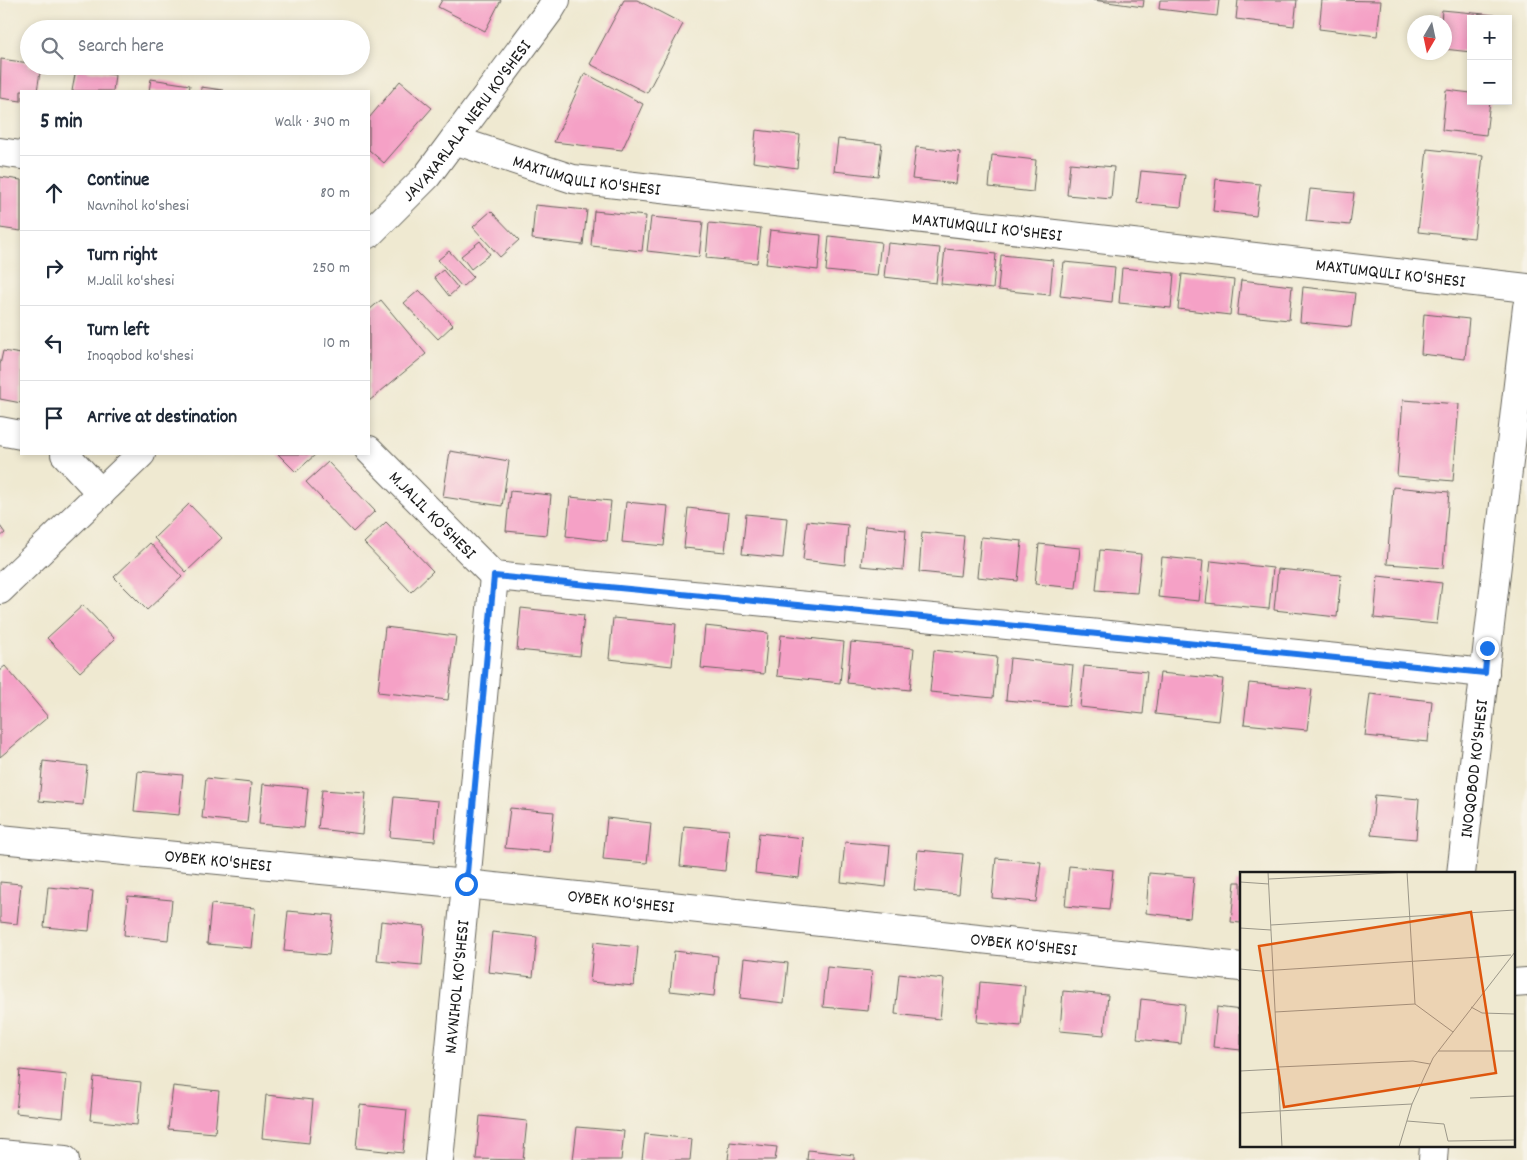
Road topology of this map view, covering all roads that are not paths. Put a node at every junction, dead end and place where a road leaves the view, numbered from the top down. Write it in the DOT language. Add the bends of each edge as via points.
graph roads {
  1 [pos="556,0"];
  2 [pos="454,140"];
  3 [pos="0,152"];
  4 [pos="20,155"];
  5 [pos="374,222"];
  6 [pos="1527,288"];
  7 [pos="1527,307"];
  8 [pos="0,431"];
  9 [pos="20,435"];
  10 [pos="370,451"];
  11 [pos="66,455"];
  12 [pos="140,455"];
  13 [pos="101,493"];
  14 [pos="494,576"];
  15 [pos="0,590"];
  16 [pos="1485,673"];
  17 [pos="0,840"];
  18 [pos="1461,872"];
  19 [pos="466,884"];
  20 [pos="1240,966"];
  21 [pos="1527,982"];
  22 [pos="1514,983"];
  23 [pos="0,1154"];
  24 [pos="65,1160"];
  25 [pos="439,1160"];
  1 -- 2 [label="street, JAVAXARLALA NERU KO'SHESI"];
  2 -- 5 [label="street, JAVAXARLALA NERU KO'SHESI" via="427,176"];
  2 -- 6 [label="street, MAXTUMQULI KO'SHESI" via="572,179"];
  3 -- 4 [label="street"];
  7 -- 16 [label="street, INOQOBOD KO'SHESI"];
  8 -- 9 [label="street"];
  10 -- 14 [label="street, M.JALIL KO'SHESI"];
  11 -- 13 [label="street"];
  12 -- 13 [label="street"];
  13 -- 15 [label="street"];
  14 -- 16 [label="street"];
  14 -- 19 [label="street, NAVNIHOL KO'SHESI"];
  16 -- 18 [label="street, INOQOBOD KO'SHESI"];
  17 -- 19 [label="street, OYBEK KO'SHESI"];
  19 -- 20 [label="street, OYBEK KO'SHESI"];
  19 -- 25 [label="street, NAVNIHOL KO'SHESI"];
  21 -- 22 [label="street"];
  23 -- 24 [label="street"];
}
